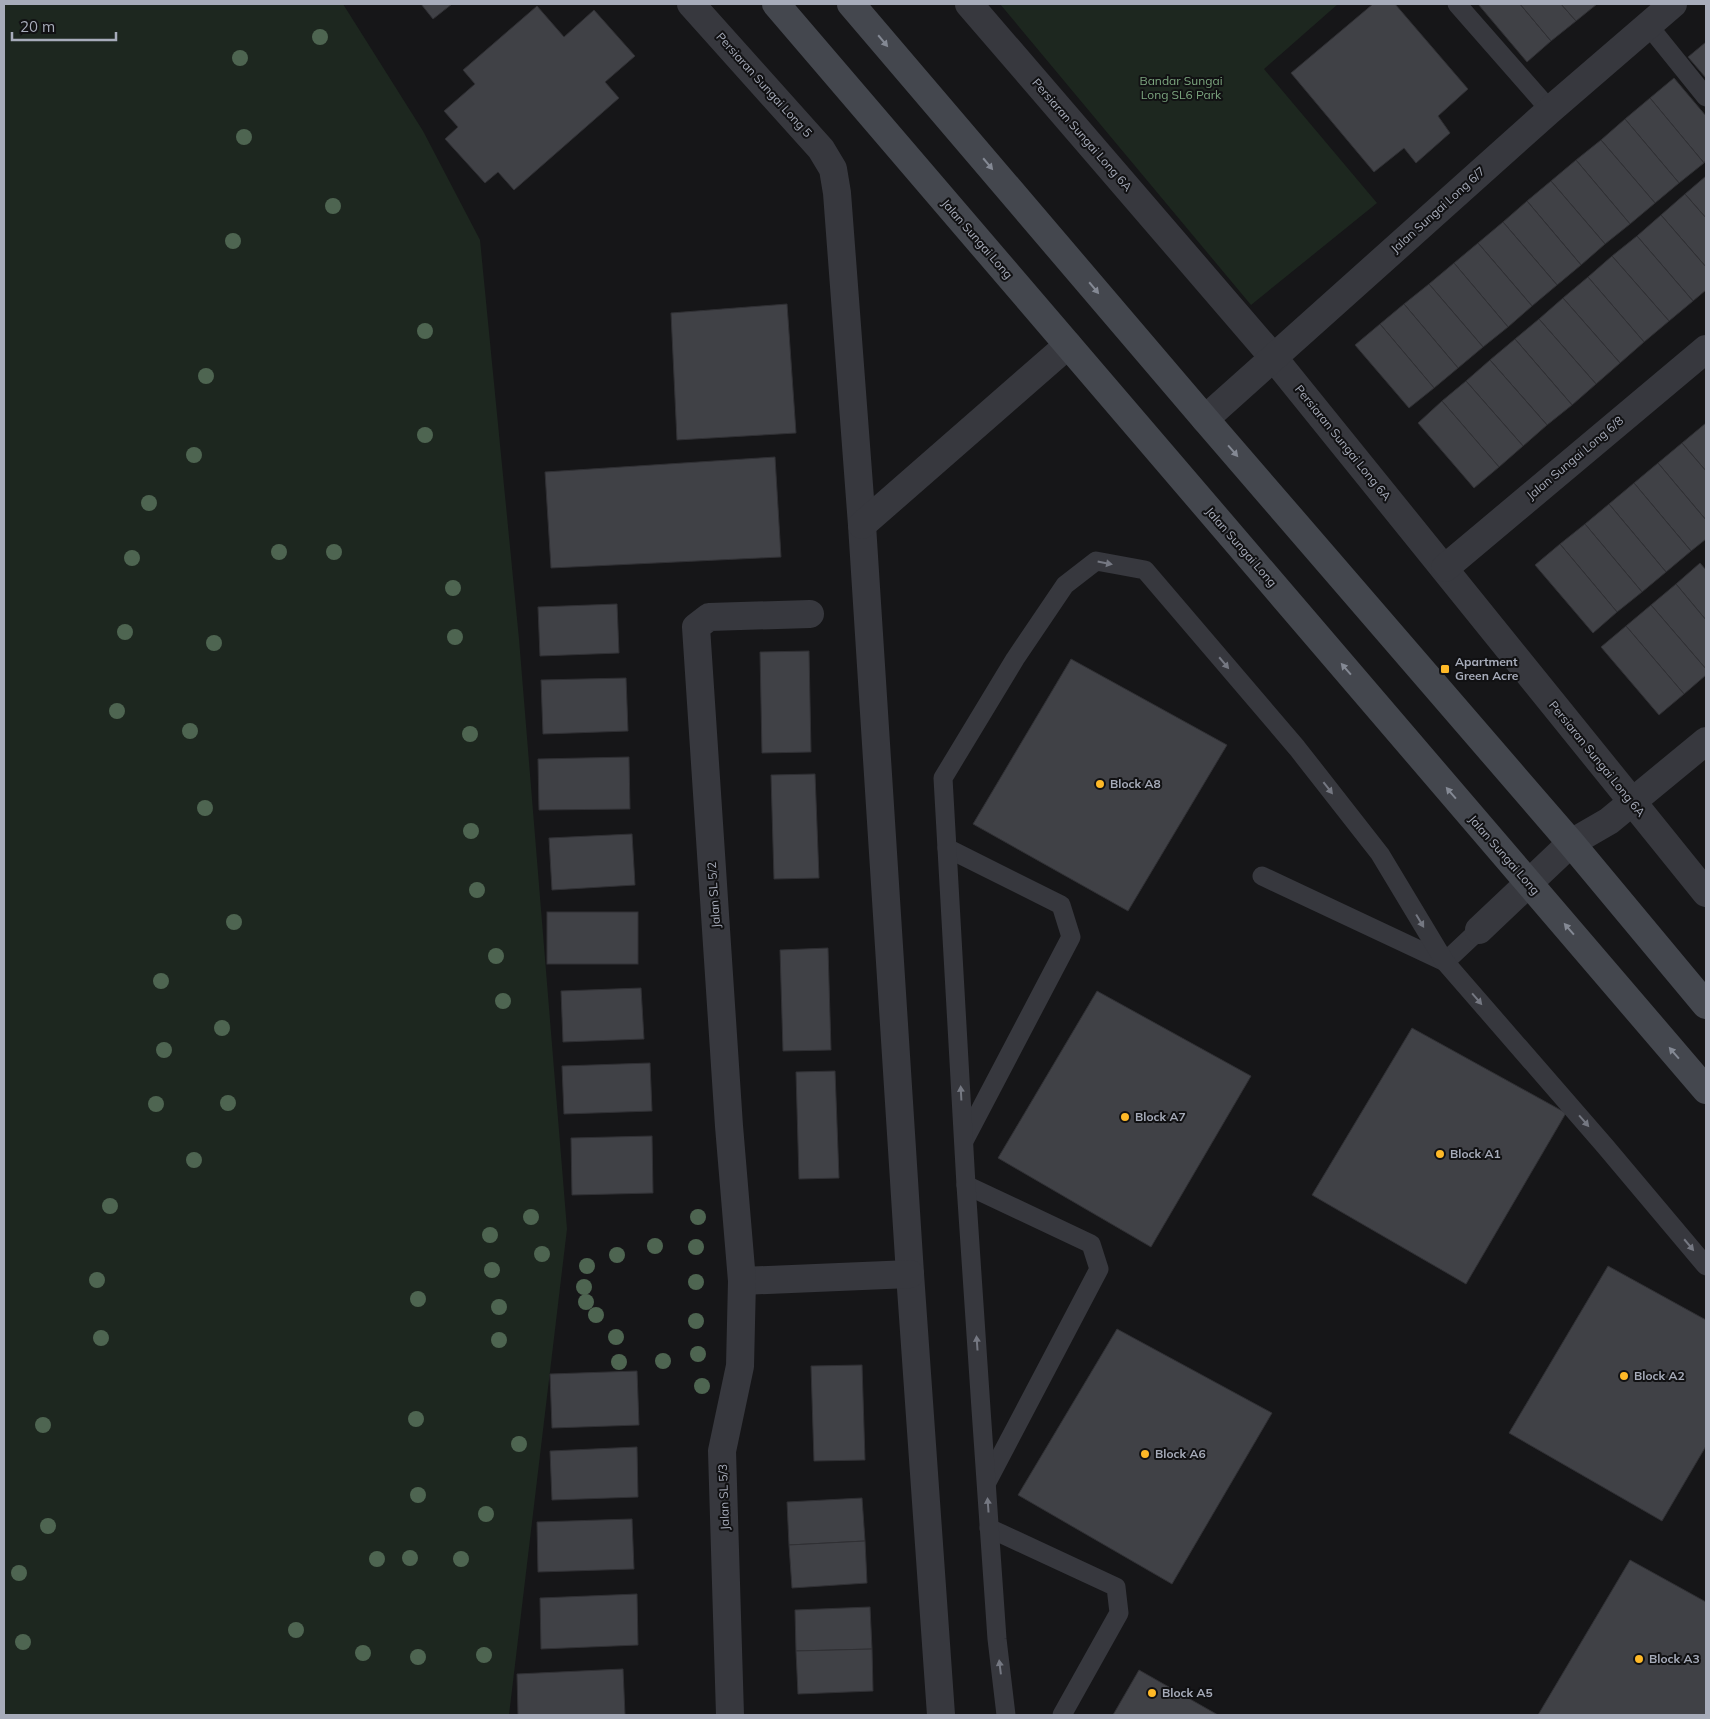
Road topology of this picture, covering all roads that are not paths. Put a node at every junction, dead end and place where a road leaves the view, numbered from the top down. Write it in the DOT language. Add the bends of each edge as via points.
graph roads {
  1 [pos="691,4"];
  2 [pos="776,4"];
  3 [pos="851,4"];
  4 [pos="969,4"];
  5 [pos="1458,4"];
  6 [pos="1672,4"];
  7 [pos="1648,25"];
  8 [pos="1706,97"];
  9 [pos="1550,110"];
  10 [pos="1068,345"];
  11 [pos="1706,348"];
  12 [pos="1273,357"];
  13 [pos="1206,419"];
  14 [pos="862,525"];
  15 [pos="1444,568"];
  16 [pos="810,614"];
  17 [pos="1706,741"];
  18 [pos="1632,803"];
  19 [pos="1571,843"];
  20 [pos="948,848"];
  21 [pos="1262,876"];
  22 [pos="1528,883"];
  23 [pos="1706,893"];
  24 [pos="1479,930"];
  25 [pos="1444,962"];
  26 [pos="1706,1005"];
  27 [pos="1706,1090"];
  28 [pos="964,1140"];
  29 [pos="966,1184"];
  30 [pos="1706,1266"];
  31 [pos="910,1274"];
  32 [pos="742,1280"];
  33 [pos="986,1482"];
  34 [pos="989,1528"];
  35 [pos="730,1715"];
  36 [pos="940,1715"];
  37 [pos="1006,1715"];
  38 [pos="1062,1715"];
  1 -- 14 [label="street, Persiaran Sungai Long 5" via="821,149 833,169"];
  2 -- 10 [label="street, Jalan Sungai Long"];
  3 -- 13 [label="street, one-way"];
  4 -- 12 [label="street, Persiaran Sungai Long 6A"];
  5 -- 9 [label="lane"];
  6 -- 7 [label="street, Jalan Sungai Long 6/7"];
  7 -- 8 [label="lane"];
  7 -- 9 [label="street, Jalan Sungai Long 6/7"];
  9 -- 12 [label="street, Jalan Sungai Long 6/7"];
  10 -- 14 [label="street"];
  22 -- 10 [label="street, Jalan Sungai Long, one-way"];
  11 -- 15 [label="street, Jalan Sungai Long 6/8"];
  12 -- 13 [label="street, Jalan Sungai Long 6/7"];
  12 -- 15 [label="street, Persiaran Sungai Long 6A"];
  13 -- 19 [label="street, one-way"];
  14 -- 31 [label="street"];
  15 -- 18 [label="street, Persiaran Sungai Long 6A"];
  16 -- 32 [label="street, Jalan SL 5/2" via="709,617 696,627 728,1126"];
  17 -- 18 [label="street"];
  18 -- 19 [label="street"];
  18 -- 23 [label="street, Persiaran Sungai Long 6A"];
  19 -- 22 [label="street"];
  19 -- 26 [label="street"];
  20 -- 25 [label="lane, one-way" via="944,778 1015,659 1065,585 1096,561 1145,570 1297,748 1380,854"];
  28 -- 20 [label="lane, one-way"];
  20 -- 28 [label="lane" via="1061,905 1071,937"];
  21 -- 25 [label="lane"];
  22 -- 24 [label="street"];
  27 -- 22 [label="street, Jalan Sungai Long, one-way"];
  24 -- 25 [label="lane"];
  25 -- 30 [label="lane, one-way"];
  28 -- 29 [label="lane"];
  33 -- 29 [label="lane, one-way"];
  29 -- 33 [label="lane" via="1091,1244 1099,1269"];
  31 -- 32 [label="street"];
  31 -- 36 [label="street"];
  32 -- 35 [label="street, Jalan SL 5/3" via="740,1366 722,1451"];
  34 -- 33 [label="lane, one-way"];
  37 -- 34 [label="lane, one-way"];
  34 -- 38 [label="lane" via="1116,1588 1119,1613"];
}
